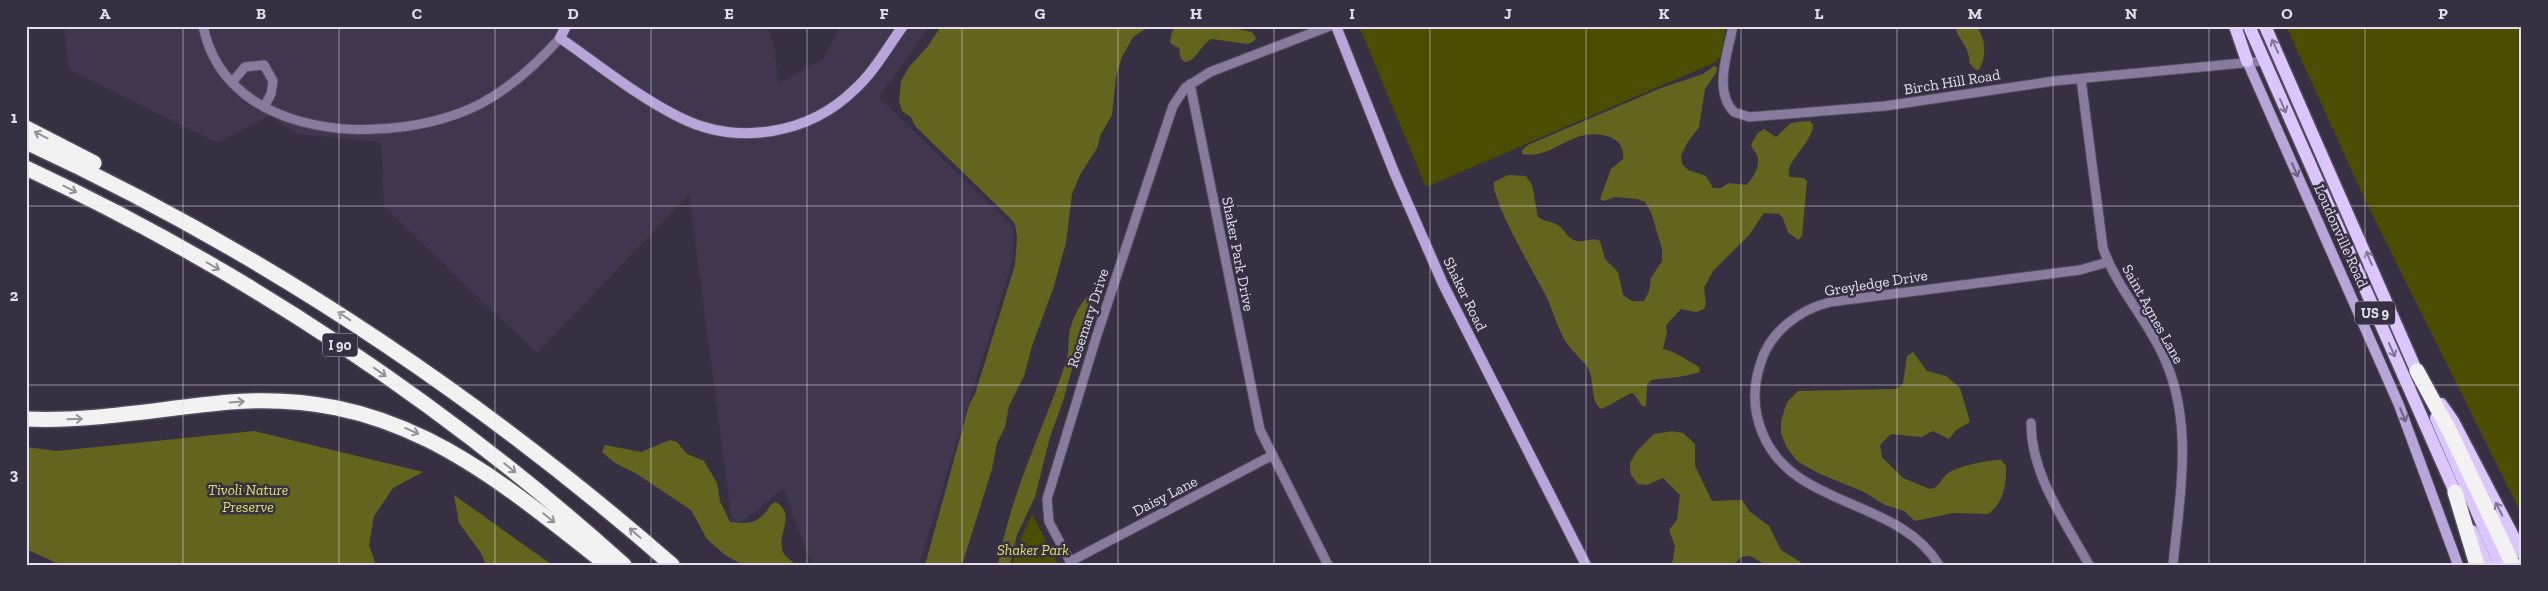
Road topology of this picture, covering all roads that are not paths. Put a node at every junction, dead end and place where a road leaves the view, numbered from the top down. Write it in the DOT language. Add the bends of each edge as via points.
graph roads {
  1 [pos="203,26"];
  2 [pos="566,26"];
  3 [pos="903,26"];
  4 [pos="1330,26"];
  5 [pos="1336,26"];
  6 [pos="1733,26"];
  7 [pos="2235,26"];
  8 [pos="2249,26"];
  9 [pos="2265,26"];
  10 [pos="560,38"];
  11 [pos="2264,61"];
  12 [pos="2247,62"];
  13 [pos="2081,79"];
  14 [pos="234,81"];
  15 [pos="1190,84"];
  16 [pos="264,107"];
  17 [pos="26,128"];
  18 [pos="2312,128"];
  19 [pos="26,142"];
  20 [pos="26,168"];
  21 [pos="203,231"];
  22 [pos="2108,262"];
  23 [pos="2417,371"];
  24 [pos="26,419"];
  25 [pos="2031,423"];
  26 [pos="1272,456"];
  27 [pos="2455,492"];
  28 [pos="2522,553"];
  29 [pos="1072,563"];
  30 [pos="607,565"];
  31 [pos="624,565"];
  32 [pos="672,565"];
  33 [pos="1328,565"];
  34 [pos="1586,565"];
  35 [pos="1939,565"];
  36 [pos="2089,565"];
  37 [pos="2173,565"];
  38 [pos="2458,565"];
  39 [pos="2478,565"];
  40 [pos="2487,565"];
  41 [pos="2500,565"];
  42 [pos="2513,565"];
  1 -- 14 [label="street" via="216,61"];
  2 -- 10 [label="main road"];
  3 -- 10 [label="main road" via="865,78 831,110 794,126 758,133 712,129 681,118"];
  4 -- 15 [label="street" via="1210,72"];
  5 -- 34 [label="main road, Shaker Road" via="1446,292"];
  6 -- 13 [label="street, Birch Hill Road" via="1724,94 1731,110 1743,117 1875,107"];
  7 -- 12 [label="main road"];
  8 -- 11 [label="main road, US 9"];
  18 -- 9 [label="main road, US 9, one-way"];
  10 -- 16 [label="street" via="513,84 480,103 415,125 348,130 303,122"];
  11 -- 12 [label="street, Birch Hill Road"];
  11 -- 18 [label="main road" via="2272,62 2278,68"];
  11 -- 27 [label="main road, US 9, one-way"];
  12 -- 13 [label="street, Birch Hill Road"];
  12 -- 38 [label="main road, Loudonville Road, one-way" via="2399,405"];
  13 -- 22 [label="street, Saint Agnes Lane" via="2097,214"];
  14 -- 16 [label="street"];
  14 -- 16 [label="street" via="245,67 264,65 274,80"];
  15 -- 26 [label="street, Shaker Park Drive" via="1258,425"];
  15 -- 29 [label="street, Rosemary Drive" via="1178,97 1170,116 1096,338 1047,499 1049,522"];
  21 -- 17 [label="highway, one-way" via="102,168"];
  23 -- 18 [label="main road, US 9, one-way"];
  19 -- 21 [label="highway, I 90"];
  20 -- 31 [label="highway, I 90, one-way" via="184,249 332,340 412,394 497,458"];
  32 -- 21 [label="highway, I 90, one-way" via="556,467 428,372 311,294"];
  22 -- 35 [label="street, Greyledge Drive" via="2080,270 1830,302 1809,309 1792,320 1776,335 1764,354 1756,380 1756,409 1764,438 1781,464 1803,482 1911,534"];
  22 -- 37 [label="street, Saint Agnes Lane" via="2161,351 2180,406 2184,452"];
  28 -- 23 [label="main road, one-way" via="2453,421"];
  23 -- 41 [label="main road, US 9"];
  23 -- 42 [label="highway" via="2449,430"];
  24 -- 30 [label="highway, one-way" via="80,419 256,401 307,403 358,412 407,428 476,466"];
  25 -- 36 [label="street" via="2032,446 2041,473"];
  26 -- 29 [label="street, Daisy Lane"];
  26 -- 33 [label="street, Shaker Park Drive"];
  27 -- 39 [label="highway"];
  27 -- 40 [label="main road, US 9"];
}
